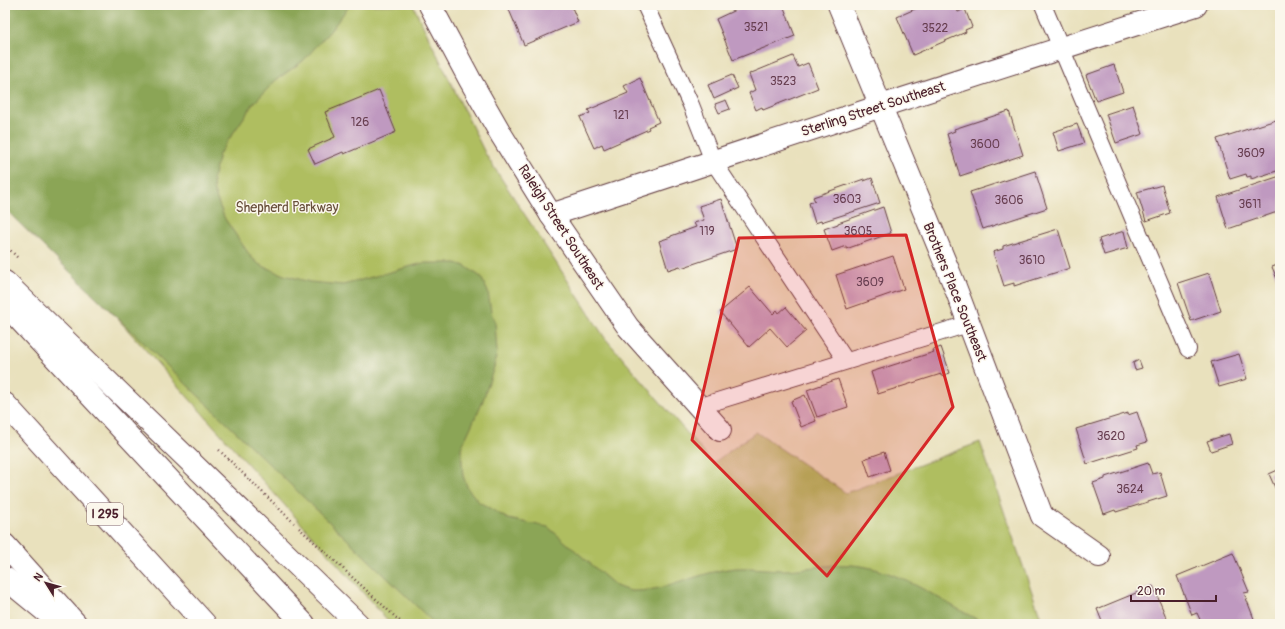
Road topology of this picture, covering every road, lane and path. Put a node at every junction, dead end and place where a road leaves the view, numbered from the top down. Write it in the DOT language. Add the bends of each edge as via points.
graph roads {
  1 [pos="430,5"];
  2 [pos="644,5"];
  3 [pos="839,5"];
  4 [pos="1042,5"];
  5 [pos="1196,5"];
  6 [pos="1060,48"];
  7 [pos="881,106"];
  8 [pos="713,161"];
  9 [pos="551,216"];
  10 [pos="5,282"];
  11 [pos="5,304"];
  12 [pos="968,324"];
  13 [pos="1188,349"];
  14 [pos="846,361"];
  15 [pos="5,404"];
  16 [pos="698,407"];
  17 [pos="720,430"];
  18 [pos="5,544"];
  19 [pos="1099,556"];
  20 [pos="5,578"];
  21 [pos="61,624"];
  22 [pos="76,624"];
  23 [pos="205,624"];
  24 [pos="304,624"];
  25 [pos="358,624"];
  1 -- 9 [label="main road, Raleigh Street Southeast" via="470,80"];
  2 -- 8 [label="lane" via="691,105"];
  3 -- 7 [label="main road, Brothers Place Southeast"];
  4 -- 6 [label="lane"];
  5 -- 6 [label="main road, Sterling Street Southeast"];
  6 -- 7 [label="main road, Sterling Street Southeast"];
  6 -- 13 [label="lane"];
  7 -- 8 [label="main road, Sterling Street Southeast"];
  7 -- 12 [label="main road, Brothers Place Southeast"];
  8 -- 9 [label="main road, Sterling Street Southeast"];
  8 -- 14 [label="lane"];
  9 -- 16 [label="main road, Raleigh Street Southeast" via="628,327"];
  10 -- 25 [label="main road"];
  11 -- 24 [label="main road"];
  12 -- 14 [label="lane"];
  12 -- 19 [label="main road, Brothers Place Southeast" via="1042,516"];
  14 -- 16 [label="lane"];
  15 -- 23 [label="main road, I 295"];
  16 -- 17 [label="main road, Raleigh Street Southeast"];
  18 -- 22 [label="main road"];
  20 -- 21 [label="main road"];
}
